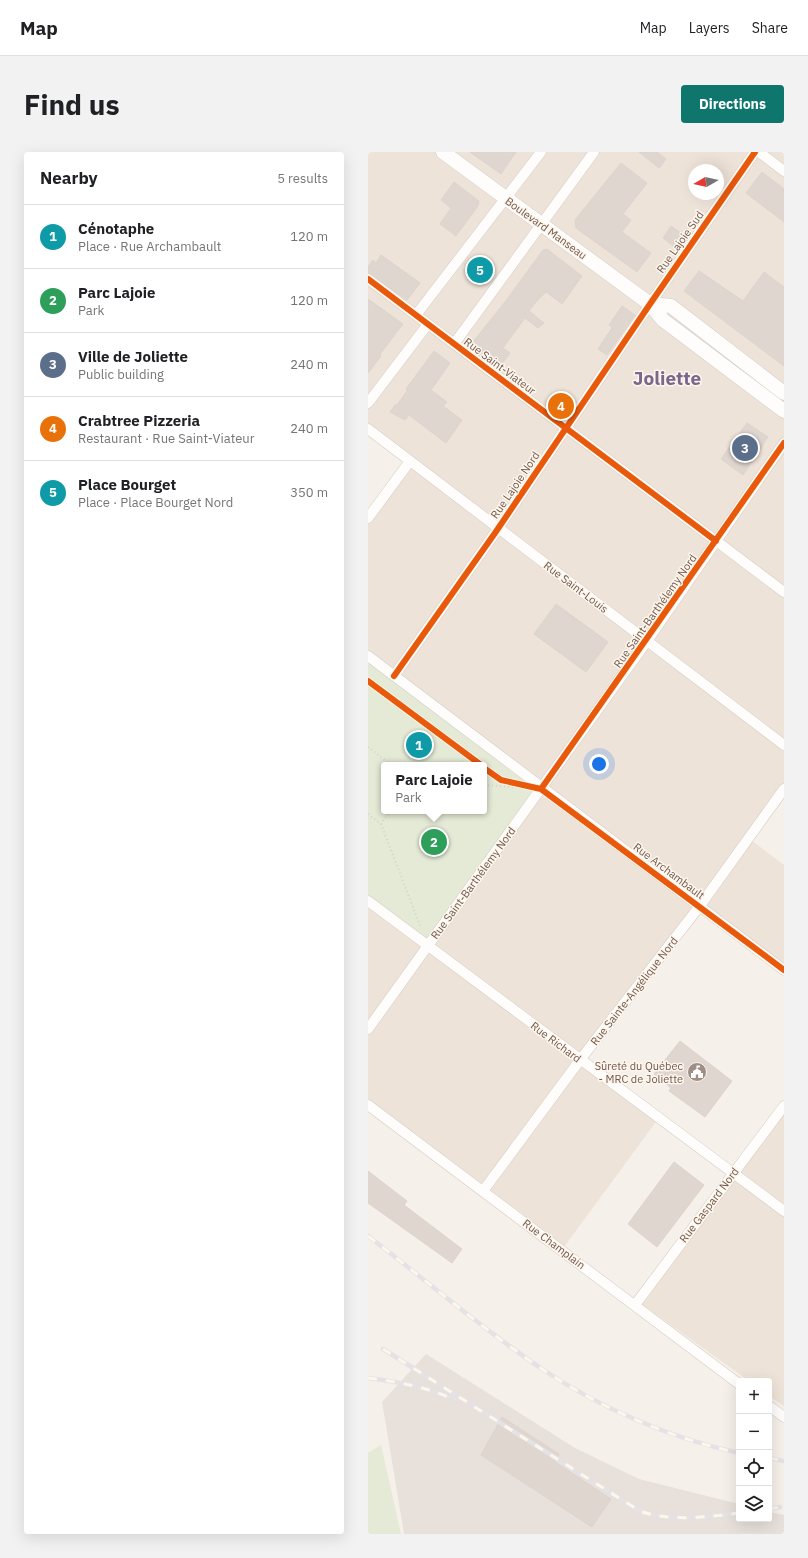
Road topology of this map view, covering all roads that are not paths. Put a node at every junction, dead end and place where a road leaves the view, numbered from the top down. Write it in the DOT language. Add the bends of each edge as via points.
graph roads {
  1 [pos="443,152"];
  2 [pos="541,152"];
  3 [pos="594,152"];
  4 [pos="755,152"];
  5 [pos="759,152"];
  6 [pos="784,171"];
  7 [pos="506,198"];
  8 [pos="541,224"];
  9 [pos="368,279"];
  10 [pos="650,304"];
  11 [pos="416,315"];
  12 [pos="428,324"];
  13 [pos="454,344"];
  14 [pos="784,393"];
  15 [pos="368,403"];
  16 [pos="784,411"];
  17 [pos="565,428"];
  18 [pos="368,429"];
  19 [pos="784,443"];
  20 [pos="410,461"];
  21 [pos="368,518"];
  22 [pos="499,528"];
  23 [pos="716,541"];
  24 [pos="784,592"];
  25 [pos="647,641"];
  26 [pos="368,656"];
  27 [pos="394,676"];
  28 [pos="784,745"];
  29 [pos="541,789"];
  30 [pos="784,789"];
  31 [pos="368,901"];
  32 [pos="699,907"];
  33 [pos="428,946"];
  34 [pos="784,970"];
  35 [pos="368,1029"];
  36 [pos="580,1060"];
  37 [pos="368,1105"];
  38 [pos="784,1106"];
  39 [pos="733,1173"];
  40 [pos="483,1191"];
  41 [pos="784,1210"];
  42 [pos="635,1305"];
  43 [pos="736,1382"];
  44 [pos="772,1408"];
  45 [pos="784,1417"];
  1 -- 7 [label="main road, Boulevard Manseau"];
  2 -- 7 [label="street"];
  3 -- 8 [label="street"];
  4 -- 10 [label="street, Rue Lajoie Sud"];
  5 -- 6 [label="street"];
  7 -- 8 [label="main road, Boulevard Manseau"];
  7 -- 11 [label="street"];
  8 -- 10 [label="main road, Boulevard Manseau"];
  8 -- 13 [label="street"];
  9 -- 11 [label="street, Rue Saint-Viateur"];
  10 -- 14 [label="main road" via="671,306"];
  10 -- 16 [label="main road, Boulevard Manseau" via="663,320"];
  10 -- 17 [label="street, Rue Lajoie Nord"];
  11 -- 12 [label="street, Rue Saint-Viateur"];
  12 -- 13 [label="street, Rue Saint-Viateur"];
  12 -- 15 [label="street"];
  13 -- 17 [label="street, Rue Saint-Viateur"];
  17 -- 22 [label="street, Rue Lajoie Nord"];
  17 -- 23 [label="street, Rue Saint-Viateur"];
  18 -- 20 [label="street, Rue Saint-Louis"];
  19 -- 23 [label="street, Rue Saint-Barthélemy Nord"];
  20 -- 21 [label="street"];
  20 -- 22 [label="street, Rue Saint-Louis"];
  22 -- 25 [label="street, Rue Saint-Louis"];
  22 -- 27 [label="street, Rue Lajoie Nord"];
  23 -- 24 [label="street, Rue Saint-Viateur"];
  23 -- 25 [label="street, Rue Saint-Barthélemy Nord"];
  25 -- 28 [label="street, Rue Saint-Louis"];
  25 -- 29 [label="street, Rue Saint-Barthélemy Nord"];
  26 -- 27 [label="street, Rue Archambault"];
  27 -- 29 [label="street, Rue Archambault"];
  29 -- 32 [label="street, Rue Archambault"];
  29 -- 33 [label="street, Rue Saint-Barthélemy Nord"];
  30 -- 32 [label="street, Rue Sainte-Angélique Nord"];
  31 -- 33 [label="street, Rue Richard"];
  32 -- 34 [label="street, Rue Archambault"];
  32 -- 36 [label="street, Rue Sainte-Angélique Nord"];
  33 -- 35 [label="street, Rue Saint-Barthélemy Nord"];
  33 -- 36 [label="street, Rue Richard"];
  36 -- 39 [label="street, Rue Richard"];
  36 -- 40 [label="street, Rue Sainte-Angélique Nord"];
  37 -- 40 [label="street, Rue Champlain"];
  38 -- 39 [label="street, Rue Gaspard Nord"];
  39 -- 41 [label="street, Rue Richard"];
  39 -- 42 [label="street, Rue Gaspard Nord"];
  40 -- 42 [label="street, Rue Champlain"];
  42 -- 43 [label="street, Rue Champlain"];
  44 -- 45 [label="street"];
}
